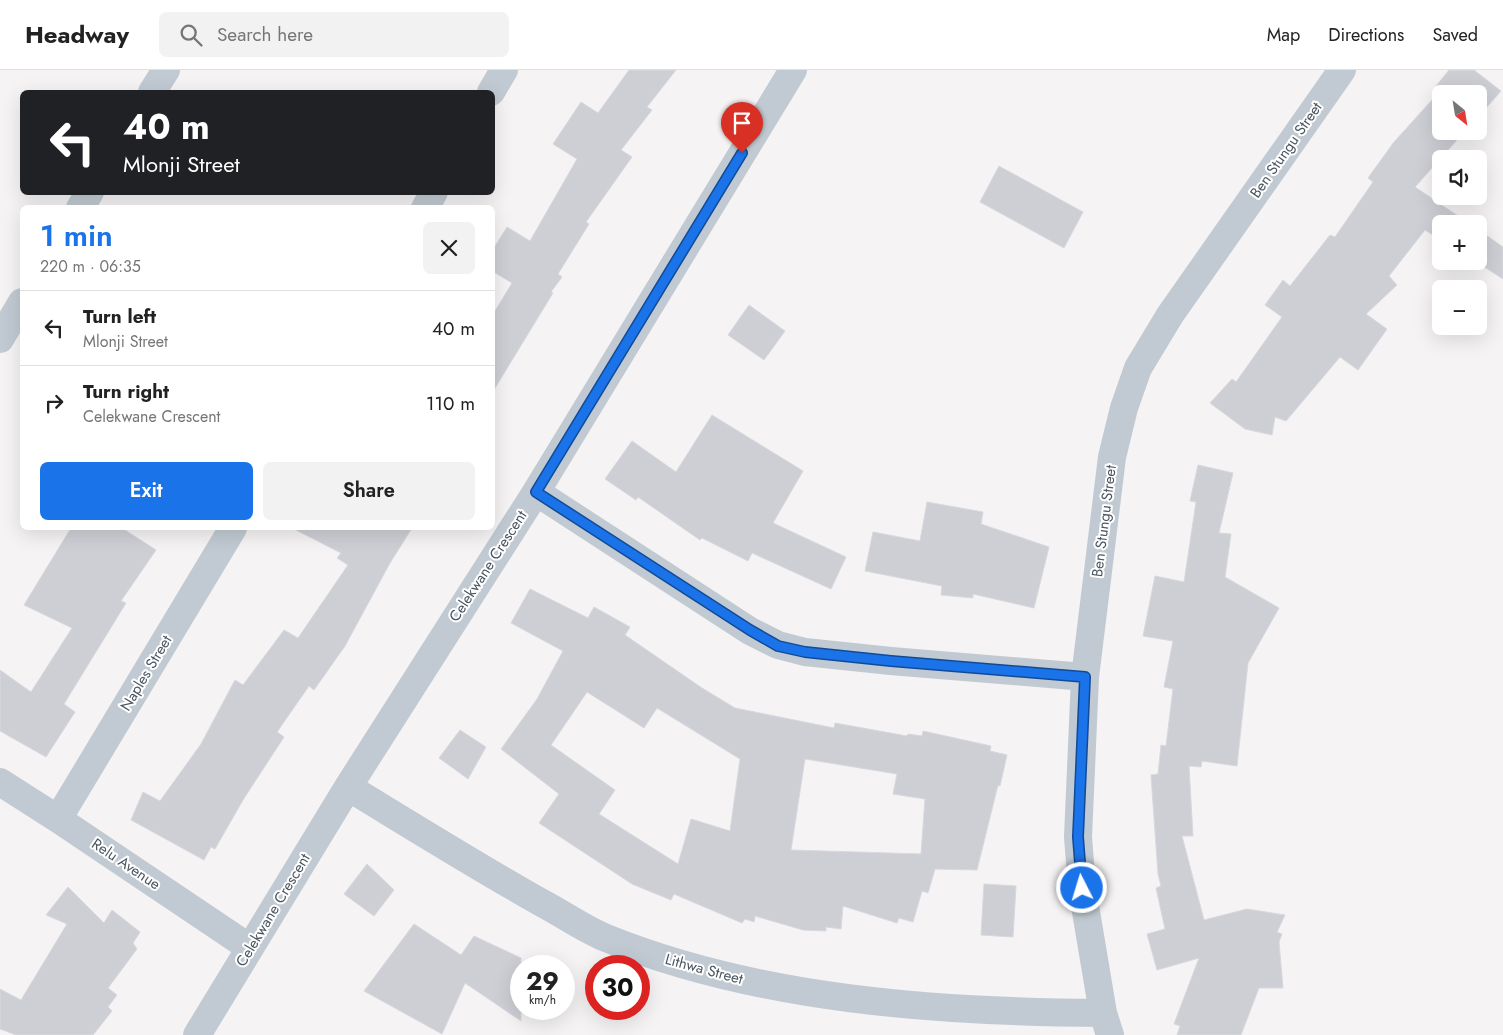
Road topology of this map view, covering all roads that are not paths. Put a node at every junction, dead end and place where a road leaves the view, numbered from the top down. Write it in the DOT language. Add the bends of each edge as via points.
graph roads {
  1 [pos="166,70"];
  2 [pos="504,70"];
  3 [pos="792,70"];
  4 [pos="1342,70"];
  5 [pos="153,90"];
  6 [pos="492,90"];
  7 [pos="20,305"];
  8 [pos="0,339"];
  9 [pos="536,492"];
  10 [pos="233,530"];
  11 [pos="1085,677"];
  12 [pos="0,782"];
  13 [pos="348,787"];
  14 [pos="58,818"];
  15 [pos="250,948"];
  16 [pos="1106,1024"];
  17 [pos="196,1035"];
  1 -- 5 [label="street"];
  2 -- 6 [label="street"];
  3 -- 9 [label="street, Celekwane Crescent"];
  4 -- 11 [label="street, Ben Stungu Street" via="1170,315 1138,368 1112,458"];
  7 -- 8 [label="street"];
  9 -- 11 [label="street" via="778,646 891,661"];
  9 -- 13 [label="street, Celekwane Crescent"];
  10 -- 14 [label="street, Naples Street"];
  11 -- 16 [label="street, Ben Stungu Street" via="1078,837 1082,888"];
  12 -- 14 [label="street, Relu Avenue"];
  13 -- 15 [label="street, Celekwane Crescent"];
  13 -- 16 [label="street, Lithwa Street" via="508,884 604,937 688,967 785,989 911,1005 1030,1012"];
  14 -- 15 [label="street, Relu Avenue"];
  15 -- 17 [label="street, Celekwane Crescent"];
}
